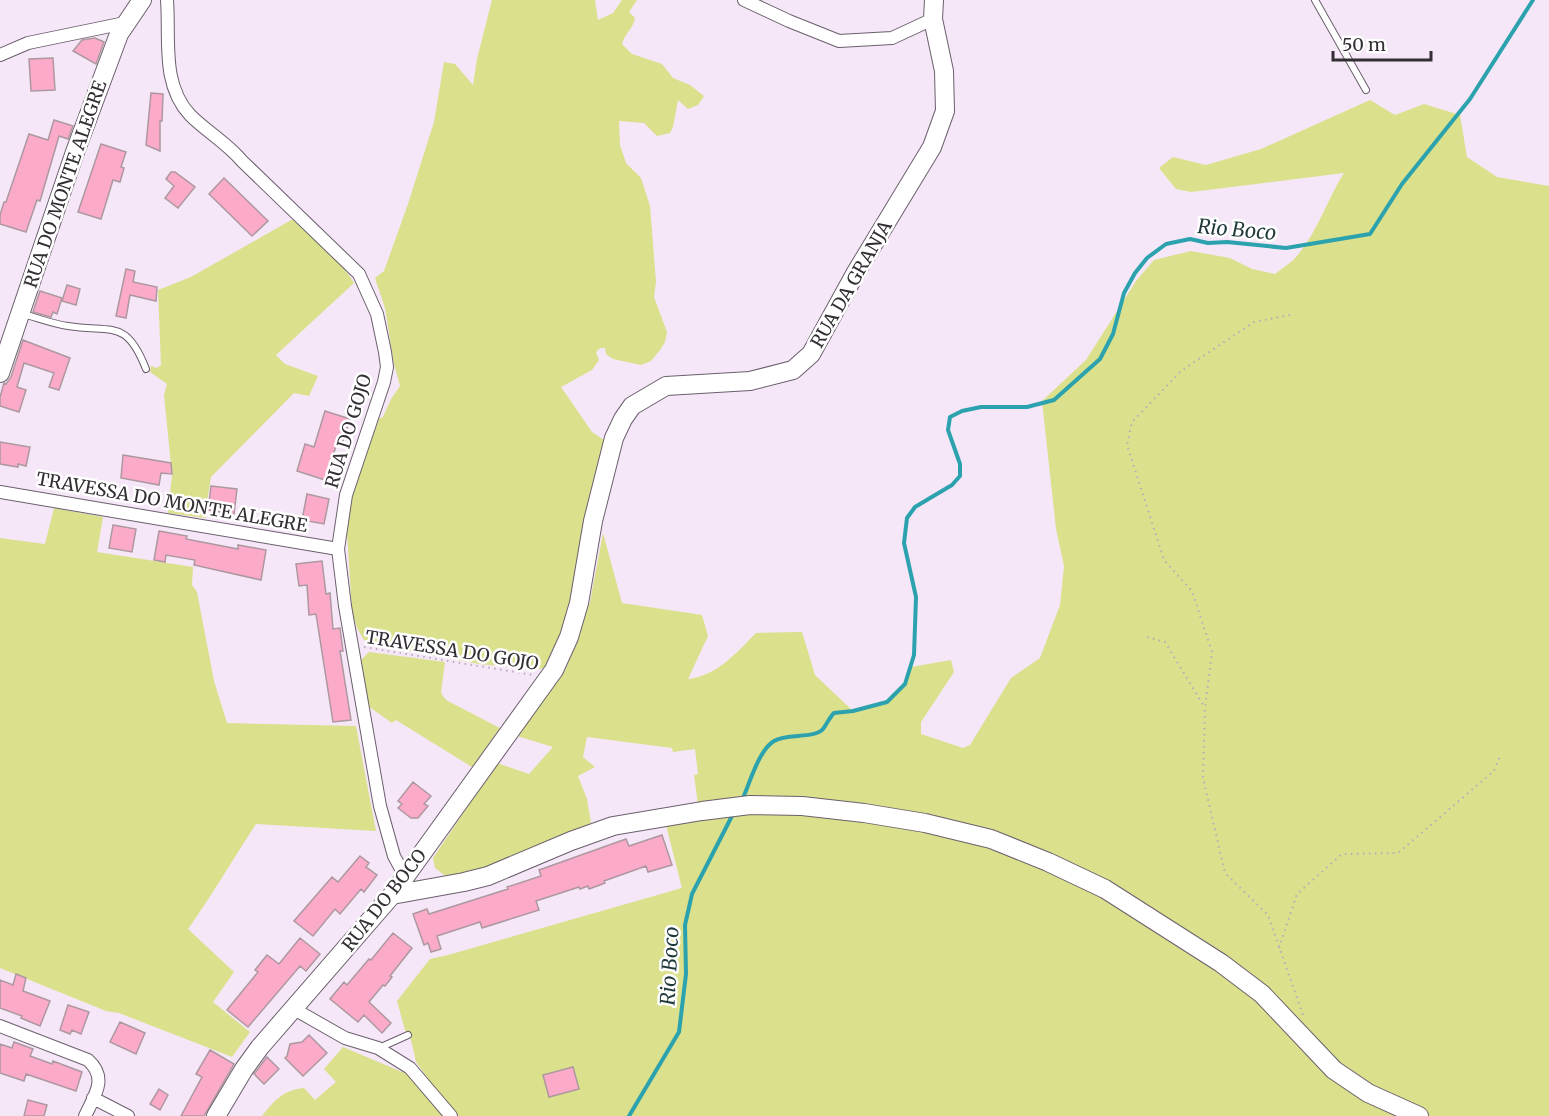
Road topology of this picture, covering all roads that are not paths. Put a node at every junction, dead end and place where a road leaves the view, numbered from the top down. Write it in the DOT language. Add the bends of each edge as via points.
graph roads {
  1 [pos="142,0"];
  2 [pos="167,0"];
  3 [pos="744,0"];
  4 [pos="934,0"];
  5 [pos="1315,0"];
  6 [pos="933,19"];
  7 [pos="125,23"];
  8 [pos="0,55"];
  9 [pos="1366,90"];
  10 [pos="20,313"];
  11 [pos="146,369"];
  12 [pos="0,373"];
  13 [pos="0,492"];
  14 [pos="338,549"];
  15 [pos="547,680"];
  16 [pos="407,873"];
  17 [pos="445,885"];
  18 [pos="392,895"];
  19 [pos="294,1009"];
  20 [pos="0,1026"];
  21 [pos="408,1035"];
  22 [pos="378,1048"];
  23 [pos="93,1098"];
  24 [pos="85,1116"];
  25 [pos="128,1116"];
  26 [pos="216,1116"];
  27 [pos="451,1116"];
  28 [pos="1419,1116"];
  1 -- 7 [label="street, RUA DO MONTE ALEGRE"];
  2 -- 14 [label="street, RUA DO GOJO" via="171,78 178,101 359,274 377,314 387,368 346,495"];
  3 -- 6 [label="street" via="839,41 892,38"];
  4 -- 6 [label="street, RUA DA GRANJA"];
  5 -- 9 [label="lane"];
  6 -- 15 [label="street, RUA DA GRANJA" via="944,71 945,111 932,147 811,354 793,370 750,381 666,386 632,406 623,419 614,438 593,521 579,603 569,637"];
  7 -- 8 [label="street" via="28,43"];
  7 -- 10 [label="street, RUA DO MONTE ALEGRE" via="75,152"];
  10 -- 11 [label="lane" via="70,327 126,334"];
  10 -- 12 [label="street, RUA DO MONTE ALEGRE"];
  13 -- 14 [label="street, TRAVESSA DO MONTE ALEGRE"];
  14 -- 16 [label="street, RUA DO GOJO" via="380,806 394,856"];
  15 -- 16 [label="street, RUA DO BOCO"];
  16 -- 17 [label="street"];
  16 -- 18 [label="street, RUA DO BOCO"];
  17 -- 18 [label="street"];
  17 -- 28 [label="street" via="488,876 613,826 750,806 802,806 864,813 991,839 1105,889 1229,969 1262,994 1334,1070 1368,1093"];
  18 -- 19 [label="street, RUA DO BOCO"];
  19 -- 22 [label="street" via="345,1038"];
  19 -- 26 [label="street, RUA DO BOCO" via="243,1069"];
  20 -- 23 [label="street" via="88,1060 97,1068 99,1080"];
  21 -- 22 [label="lane"];
  22 -- 27 [label="street" via="410,1068"];
  23 -- 24 [label="street"];
  23 -- 25 [label="street"];
}
